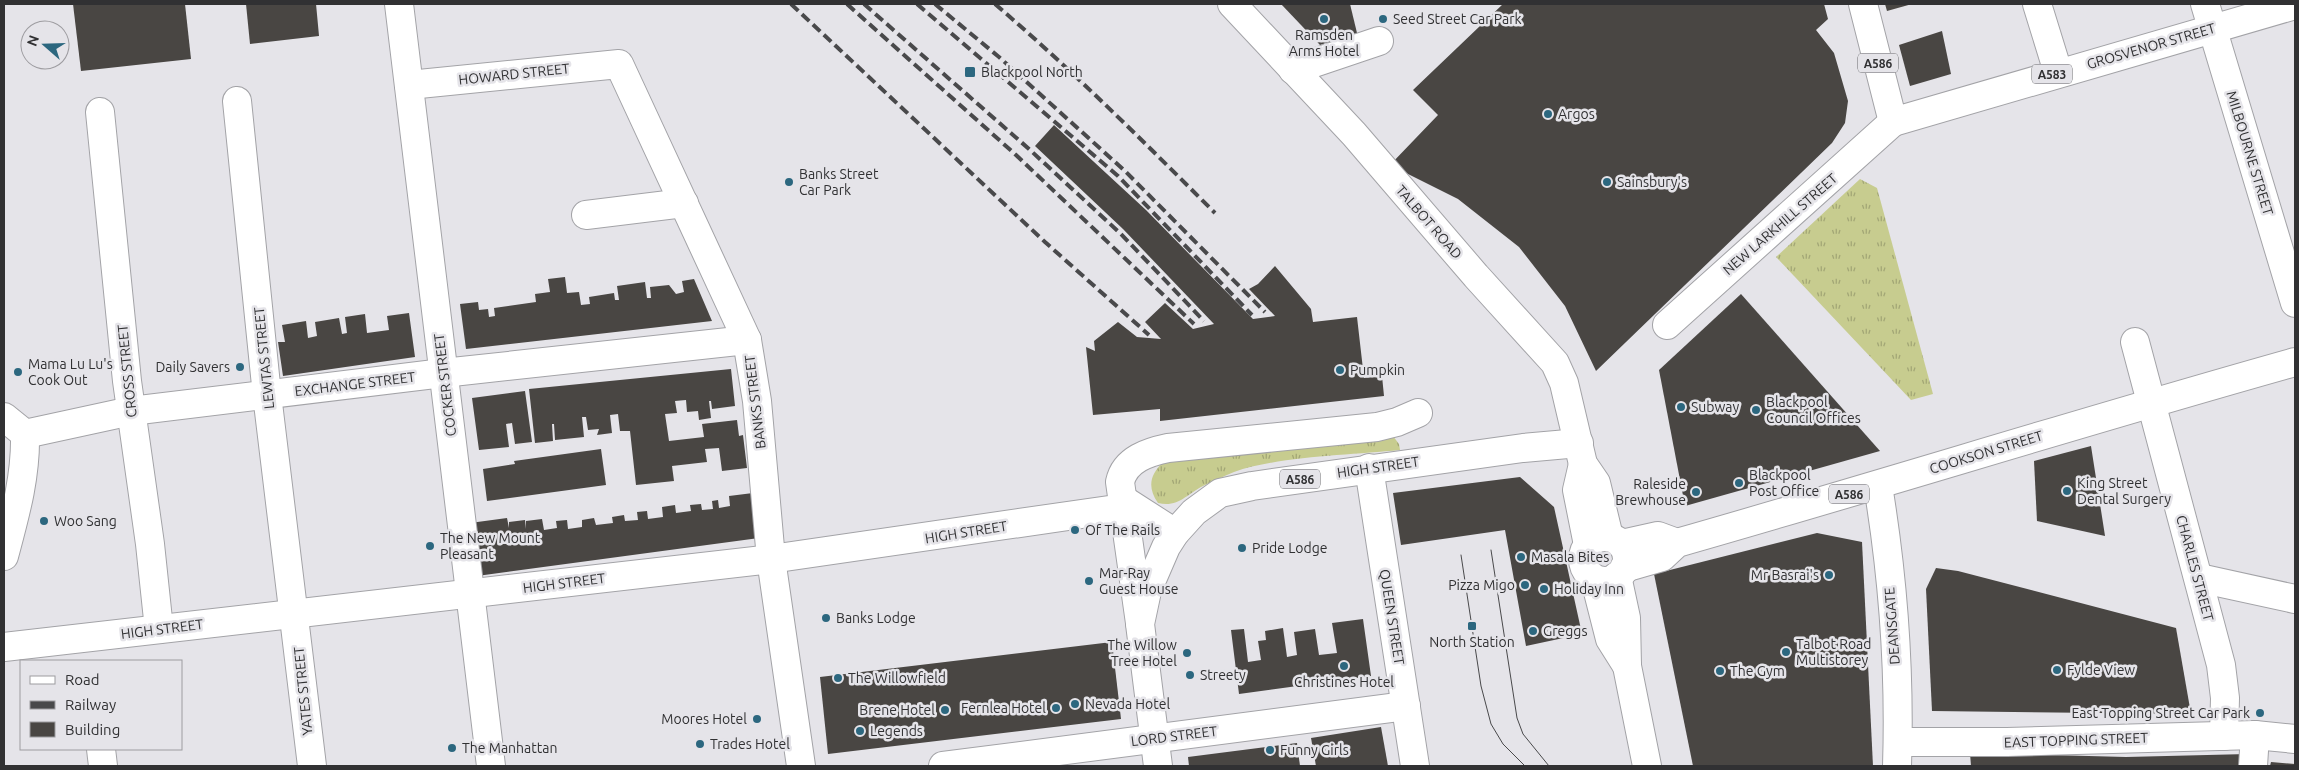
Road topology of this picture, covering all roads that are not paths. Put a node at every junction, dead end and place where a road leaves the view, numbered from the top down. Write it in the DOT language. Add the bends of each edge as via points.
graph roads {
  1 [pos="399,4"];
  2 [pos="1232,4"];
  3 [pos="1863,4"];
  4 [pos="2037,4"];
  5 [pos="2295,5"];
  6 [pos="2209,16"];
  7 [pos="1379,41"];
  8 [pos="619,64"];
  9 [pos="1293,70"];
  10 [pos="2058,72"];
  11 [pos="409,85"];
  12 [pos="237,101"];
  13 [pos="100,112"];
  14 [pos="1893,122"];
  15 [pos="684,203"];
  16 [pos="586,215"];
  17 [pos="2295,303"];
  18 [pos="1666,325"];
  19 [pos="747,340"];
  20 [pos="2135,342"];
  21 [pos="2295,362"];
  22 [pos="443,373"];
  23 [pos="267,395"];
  24 [pos="1568,400"];
  25 [pos="2151,402"];
  26 [pos="131,411"];
  27 [pos="1418,413"];
  28 [pos="4,417"];
  29 [pos="25,434"];
  30 [pos="1538,446"];
  31 [pos="1581,453"];
  32 [pos="1369,468"];
  33 [pos="1878,486"];
  34 [pos="1122,495"];
  35 [pos="1175,533"];
  36 [pos="5,549"];
  37 [pos="1609,558"];
  38 [pos="771,559"];
  39 [pos="2199,578"];
  40 [pos="470,594"];
  41 [pos="2295,599"];
  42 [pos="294,615"];
  43 [pos="1140,624"];
  44 [pos="159,629"];
  45 [pos="4,647"];
  46 [pos="87,650"];
  47 [pos="1406,706"];
  48 [pos="2255,735"];
  49 [pos="2224,736"];
  50 [pos="1154,738"];
  51 [pos="2295,739"];
  52 [pos="101,750"];
  53 [pos="1897,754"];
  54 [pos="103,766"];
  55 [pos="312,766"];
  56 [pos="491,766"];
  57 [pos="801,766"];
  58 [pos="943,766"];
  59 [pos="1158,766"];
  60 [pos="1415,766"];
  61 [pos="1647,766"];
  62 [pos="2253,766"];
  1 -- 11 [label="street, COCKER STREET"];
  2 -- 9 [label="street, TALBOT ROAD"];
  3 -- 14 [label="street, A586"];
  4 -- 10 [label="street"];
  5 -- 6 [label="street, GROSVENOR STREET / A583"];
  6 -- 10 [label="street, GROSVENOR STREET / A583"];
  6 -- 17 [label="street, MILBOURNE STREET"];
  7 -- 9 [label="street"];
  8 -- 11 [label="street, HOWARD STREET"];
  8 -- 15 [label="street, BANKS STREET"];
  9 -- 24 [label="street, TALBOT ROAD" via="1354,134 1555,363"];
  10 -- 14 [label="street, GROSVENOR STREET / A583"];
  11 -- 22 [label="street, COCKER STREET"];
  12 -- 23 [label="street, LEWTAS STREET"];
  13 -- 26 [label="street, CROSS STREET"];
  14 -- 18 [label="street, NEW LARKHILL STREET"];
  15 -- 16 [label="street"];
  15 -- 19 [label="street, BANKS STREET"];
  19 -- 22 [label="street, EXCHANGE STREET"];
  19 -- 38 [label="street, BANKS STREET" via="757,401"];
  20 -- 25 [label="street, CHARLES STREET"];
  21 -- 25 [label="street, COOKSON STREET"];
  22 -- 23 [label="street, EXCHANGE STREET"];
  22 -- 40 [label="street, COCKER STREET"];
  23 -- 26 [label="street, EXCHANGE STREET"];
  23 -- 42 [label="street, LEWTAS STREET"];
  24 -- 30 [label="street"];
  24 -- 31 [label="street, TALBOT ROAD"];
  25 -- 33 [label="street, COOKSON STREET / A586"];
  25 -- 39 [label="street, CHARLES STREET"];
  26 -- 29 [label="street, EXCHANGE STREET"];
  26 -- 44 [label="street, CROSS STREET"];
  27 -- 34 [label="street" via="1377,426 1151,451 1135,460"];
  28 -- 29 [label="street"];
  29 -- 36 [label="street" via="22,490"];
  30 -- 31 [label="street, HIGH STREET / A586"];
  30 -- 32 [label="street, HIGH STREET / A586"];
  31 -- 37 [label="street, TALBOT ROAD" via="1577,490"];
  32 -- 35 [label="street, HIGH STREET / A586" via="1220,493 1202,504"];
  32 -- 47 [label="street, QUEEN STREET"];
  33 -- 37 [label="street, COOKSON STREET / A586" via="1677,543 1662,557"];
  33 -- 53 [label="street, DEANSGATE" via="1893,626"];
  34 -- 35 [label="street"];
  34 -- 38 [label="street, HIGH STREET"];
  34 -- 43 [label="street"];
  35 -- 43 [label="street, HIGH STREET / A586" via="1152,578"];
  37 -- 61 [label="street, TALBOT ROAD" via="1610,639 1627,666"];
  38 -- 40 [label="street, HIGH STREET"];
  38 -- 57 [label="street, BANKS STREET"];
  39 -- 41 [label="street"];
  39 -- 49 [label="street, CHARLES STREET" via="2221,665 2225,698"];
  40 -- 42 [label="street, HIGH STREET"];
  40 -- 56 [label="street, COCKER STREET"];
  42 -- 44 [label="street, HIGH STREET"];
  42 -- 55 [label="street, YATES STREET"];
  43 -- 50 [label="street, A586"];
  44 -- 46 [label="street, HIGH STREET"];
  45 -- 46 [label="street, HIGH STREET"];
  47 -- 50 [label="street, LORD STREET"];
  47 -- 60 [label="street, QUEEN STREET"];
  48 -- 49 [label="street, EAST TOPPING STREET"];
  48 -- 51 [label="street, EAST TOPPING STREET"];
  48 -- 62 [label="street"];
  49 -- 53 [label="street, EAST TOPPING STREET" via="2007,742"];
  50 -- 58 [label="street, LORD STREET"];
  50 -- 59 [label="street, A586"];
  52 -- 54 [label="street"];
}
